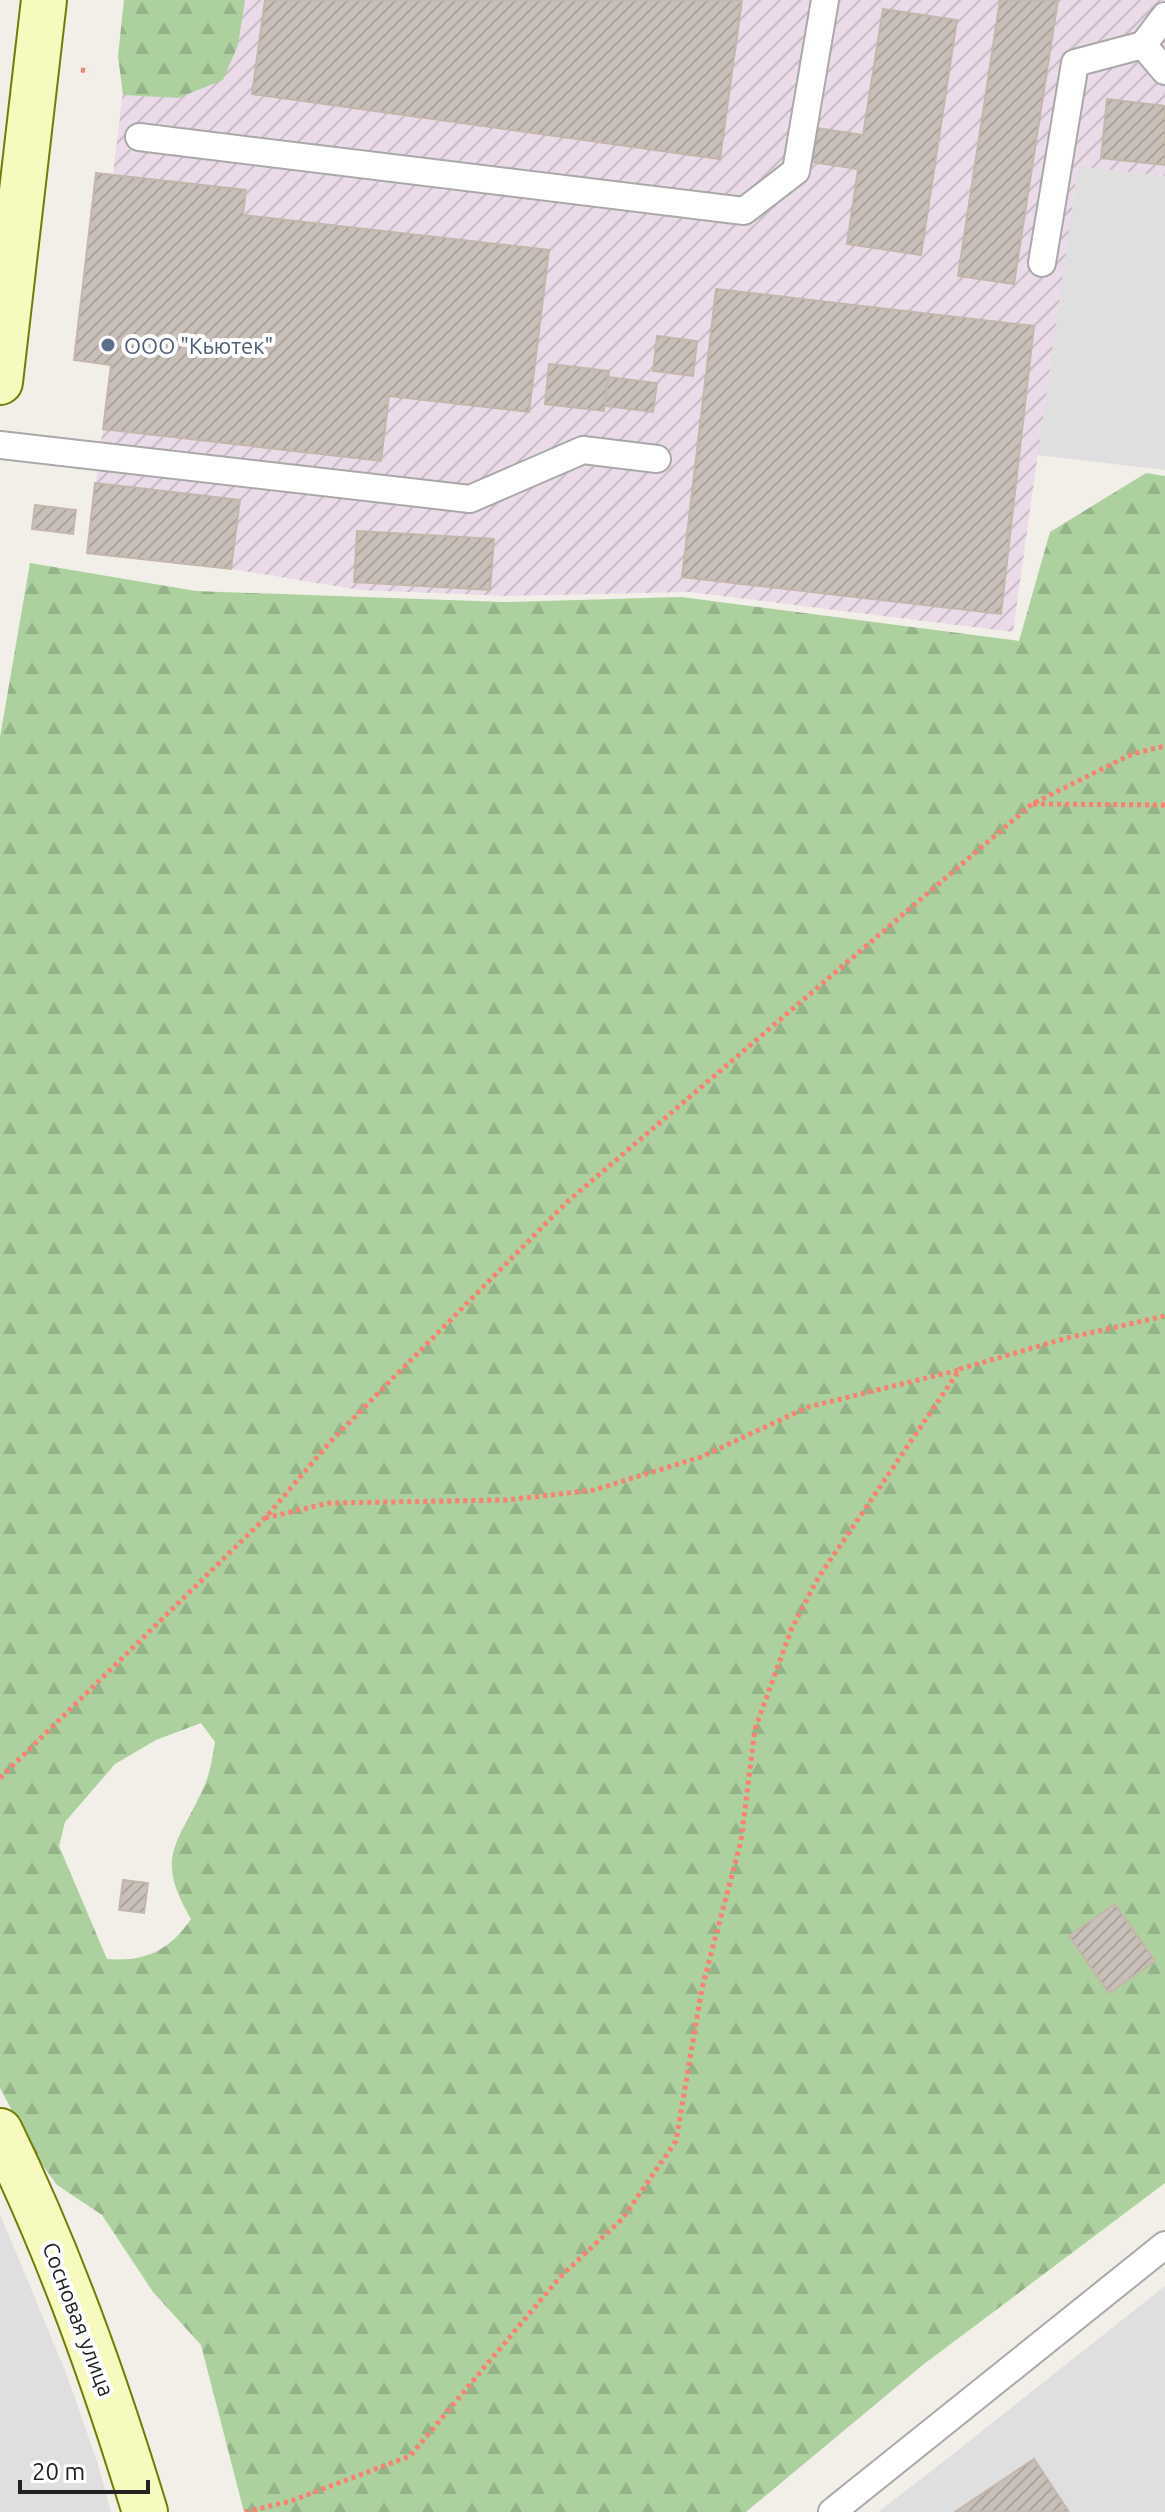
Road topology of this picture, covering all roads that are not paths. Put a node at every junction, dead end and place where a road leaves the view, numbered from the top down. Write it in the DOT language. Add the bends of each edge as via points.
graph roads {
  1 [pos="44,0"];
  2 [pos="825,0"];
  3 [pos="1165,16"];
  4 [pos="1143,45"];
  5 [pos="1165,71"];
  6 [pos="14,136"];
  7 [pos="139,137"];
  8 [pos="1042,263"];
  9 [pos="0,382"];
  10 [pos="0,445"];
  11 [pos="657,459"];
  12 [pos="0,2131"];
  13 [pos="1165,2245"];
  14 [pos="145,2512"];
  15 [pos="832,2512"];
  1 -- 6 [label="street"];
  2 -- 7 [label="lane" via="796,171 744,211"];
  3 -- 4 [label="lane"];
  4 -- 5 [label="lane"];
  4 -- 8 [label="lane" via="1075,63"];
  6 -- 9 [label="street"];
  10 -- 11 [label="lane" via="470,499 583,450"];
  12 -- 14 [label="street, Сосновая улица" via="75,2300"];
  13 -- 15 [label="lane"];
}
